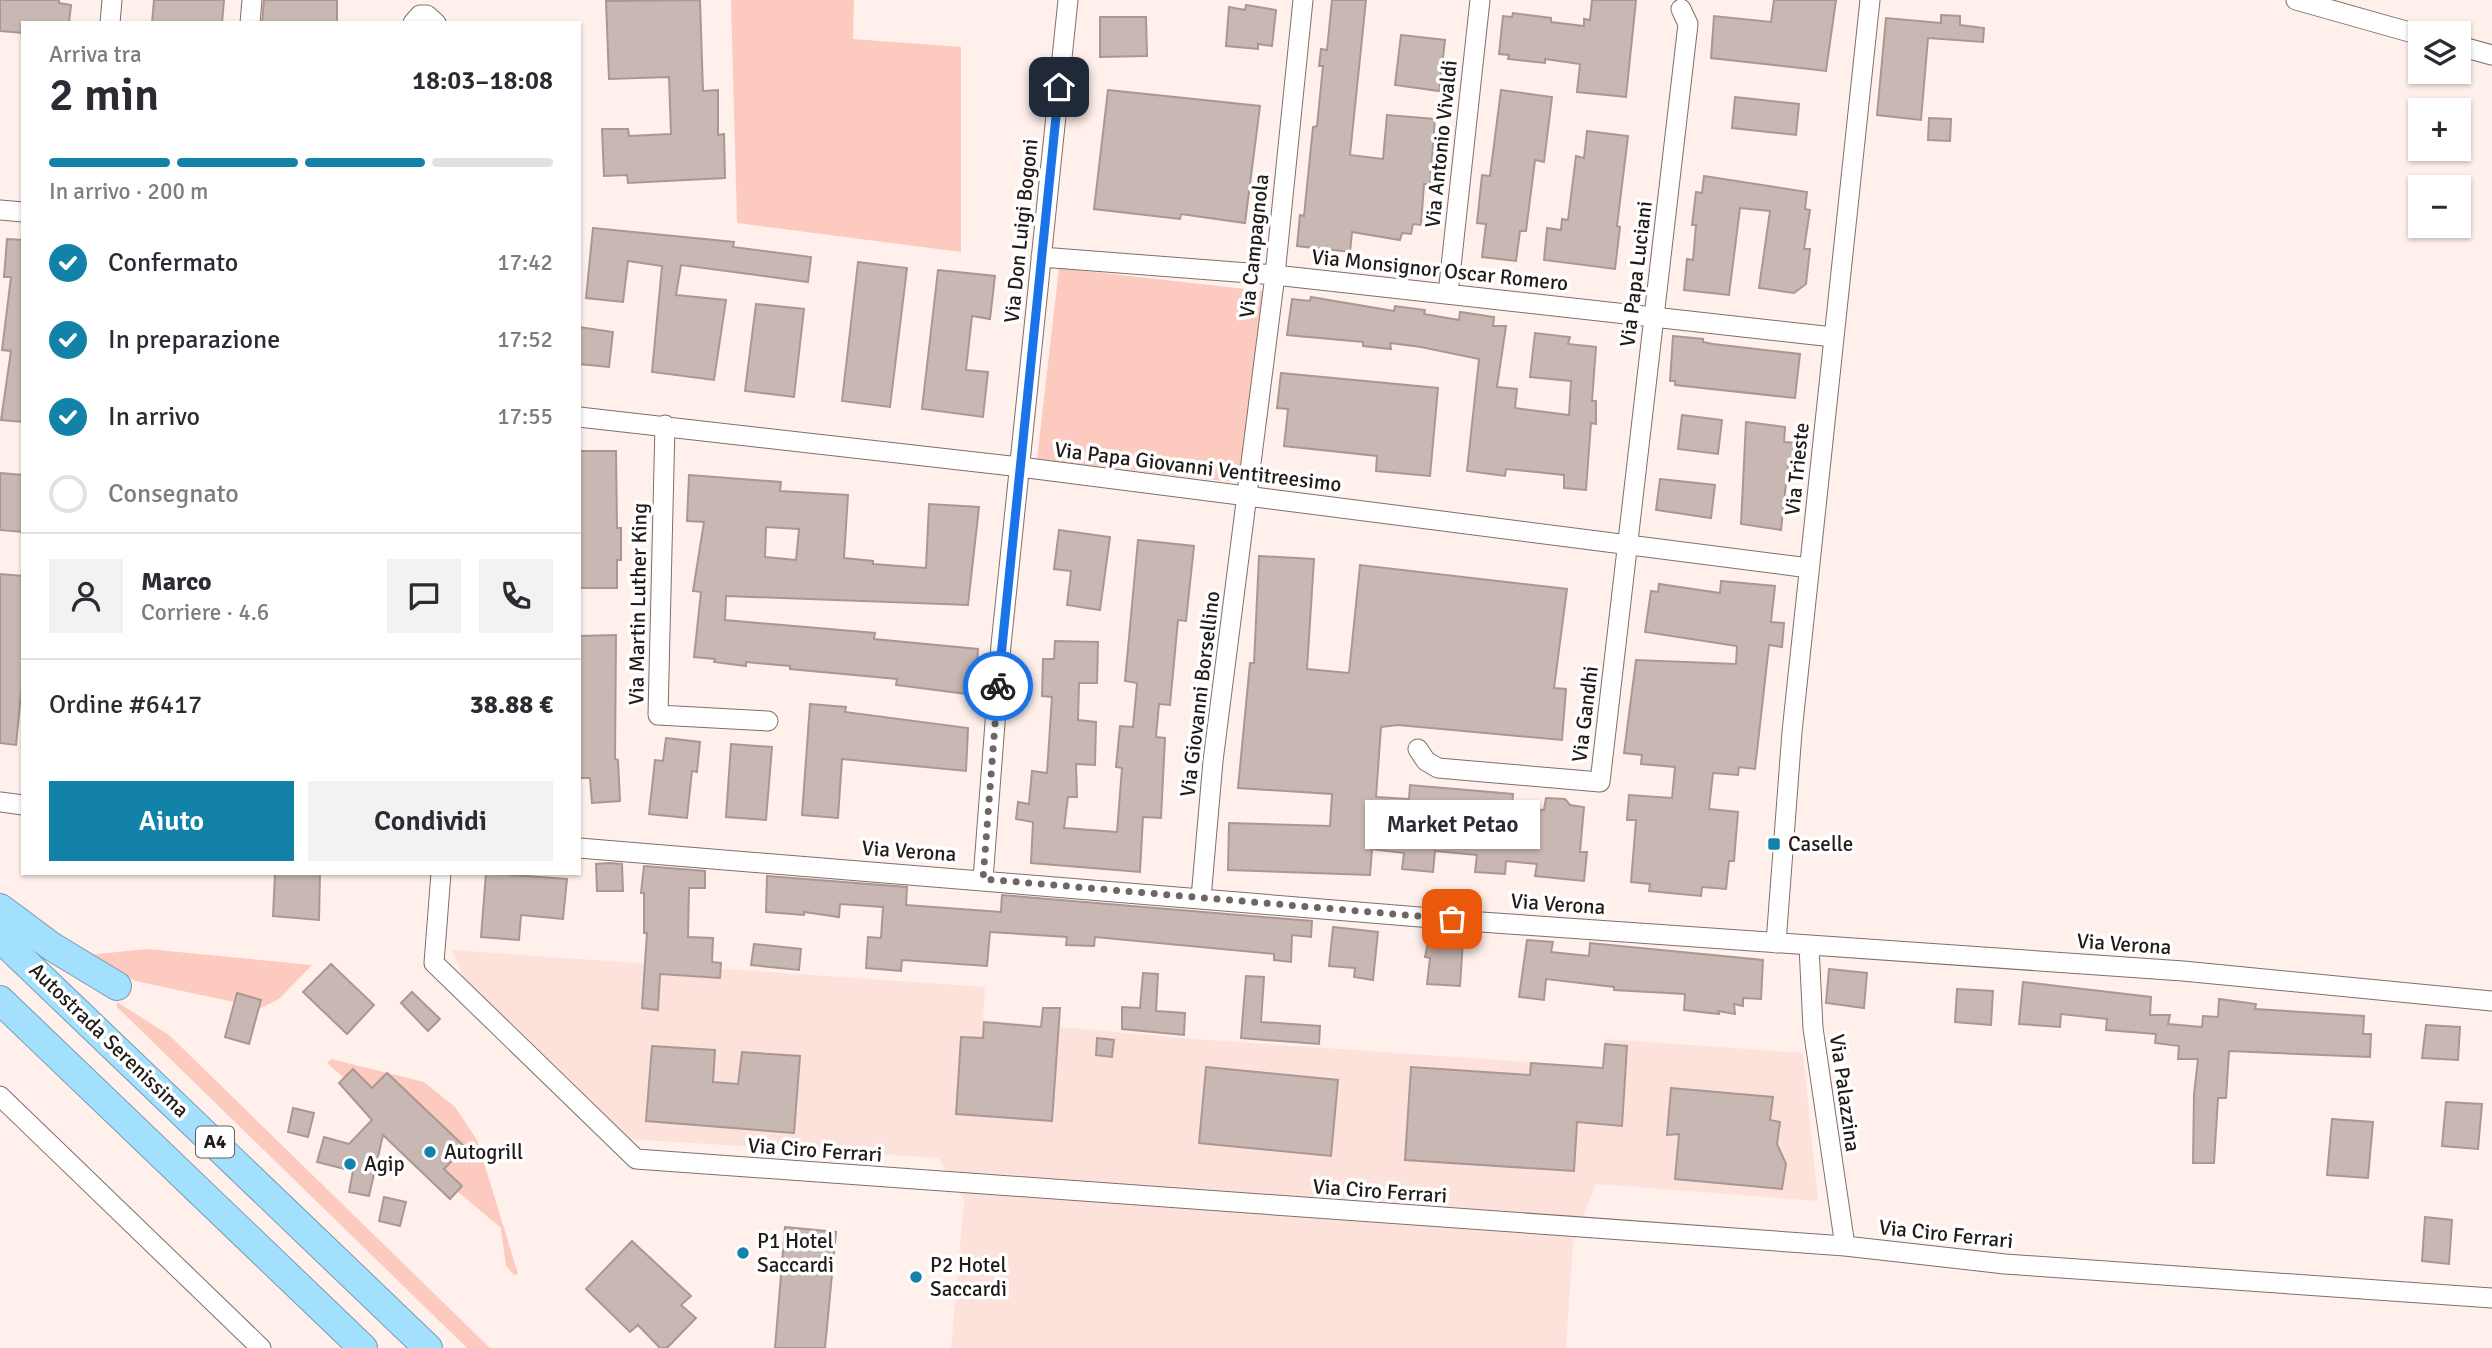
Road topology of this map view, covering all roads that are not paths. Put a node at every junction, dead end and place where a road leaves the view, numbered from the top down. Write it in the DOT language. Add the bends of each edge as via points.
graph roads {
  1 [pos="112,0"];
  2 [pos="252,0"];
  3 [pos="1068,0"];
  4 [pos="1303,0"];
  5 [pos="1480,0"];
  6 [pos="1870,0"];
  7 [pos="2296,0"];
  8 [pos="1681,9"];
  9 [pos="110,21"];
  10 [pos="250,21"];
  11 [pos="415,21"];
  12 [pos="434,21"];
  13 [pos="2408,32"];
  14 [pos="2471,49"];
  15 [pos="2492,55"];
  16 [pos="0,209"];
  17 [pos="21,212"];
  18 [pos="1041,257"];
  19 [pos="1275,275"];
  20 [pos="1448,294"];
  21 [pos="1654,316"];
  22 [pos="1833,337"];
  23 [pos="581,417"];
  24 [pos="665,425"];
  25 [pos="1020,467"];
  26 [pos="1248,497"];
  27 [pos="1628,546"];
  28 [pos="1809,568"];
  29 [pos="768,721"];
  30 [pos="1418,749"];
  31 [pos="0,802"];
  32 [pos="21,805"];
  33 [pos="581,848"];
  34 [pos="441,875"];
  35 [pos="983,879"];
  36 [pos="1201,898"];
  37 [pos="0,908"];
  38 [pos="0,938"];
  39 [pos="1776,943"];
  40 [pos="1809,946"];
  41 [pos="117,986"];
  42 [pos="0,1000"];
  43 [pos="2492,1001"];
  44 [pos="0,1096"];
  45 [pos="1845,1247"];
  46 [pos="2492,1298"];
  47 [pos="261,1348"];
  48 [pos="362,1348"];
  49 [pos="428,1348"];
  1 -- 9 [label="street"];
  2 -- 10 [label="street"];
  3 -- 18 [label="street, Via Don Luigi Bogoni"];
  4 -- 19 [label="street, Via Campagnola"];
  5 -- 20 [label="street, Via Antonio Vivaldi"];
  6 -- 22 [label="street, Via Trieste"];
  7 -- 13 [label="street"];
  8 -- 21 [label="street, Via Papa Luciani" via="1688,24"];
  11 -- 12 [label="street" via="420,15"];
  14 -- 15 [label="street"];
  16 -- 17 [label="street"];
  18 -- 19 [label="street, Via Monsignor Oscar Romero"];
  18 -- 25 [label="street, Via Don Luigi Bogoni"];
  19 -- 20 [label="street, Via Monsignor Oscar Romero"];
  19 -- 26 [label="street, Via Campagnola"];
  20 -- 21 [label="street, Via Monsignor Oscar Romero"];
  21 -- 22 [label="street, Via Monsignor Oscar Romero"];
  21 -- 27 [label="street, Via Papa Luciani"];
  22 -- 28 [label="street, Via Trieste"];
  23 -- 24 [label="street, Via Papa Giovanni Ventitreesimo"];
  24 -- 25 [label="street, Via Papa Giovanni Ventitreesimo"];
  24 -- 29 [label="street, Via Martin Luther King" via="658,715"];
  25 -- 26 [label="street, Via Papa Giovanni Ventitreesimo"];
  25 -- 35 [label="street, Via Don Luigi Bogoni"];
  26 -- 27 [label="street, Via Papa Giovanni Ventitreesimo"];
  26 -- 36 [label="street, Via Giovanni Borsellino" via="1213,761"];
  27 -- 28 [label="street, Via Papa Giovanni Ventitreesimo"];
  27 -- 30 [label="street, Via Gandhi" via="1600,782 1438,768"];
  28 -- 39 [label="street, Via Trieste"];
  31 -- 32 [label="street"];
  33 -- 35 [label="street, Via Verona"];
  34 -- 45 [label="street, Via Ciro Ferrari" via="434,963 636,1159"];
  35 -- 36 [label="street, Via Verona"];
  36 -- 39 [label="street, Via Verona"];
  37 -- 41 [label="highway"];
  38 -- 49 [label="highway, Autostrada Serenissima / A4"];
  39 -- 40 [label="street, Via Verona"];
  40 -- 43 [label="street, Via Verona" via="2183,971"];
  40 -- 45 [label="street, Via Palazzina" via="1813,1028"];
  42 -- 48 [label="highway, A4"];
  44 -- 47 [label="street"];
  45 -- 46 [label="street, Via Ciro Ferrari" via="2005,1264"];
}
